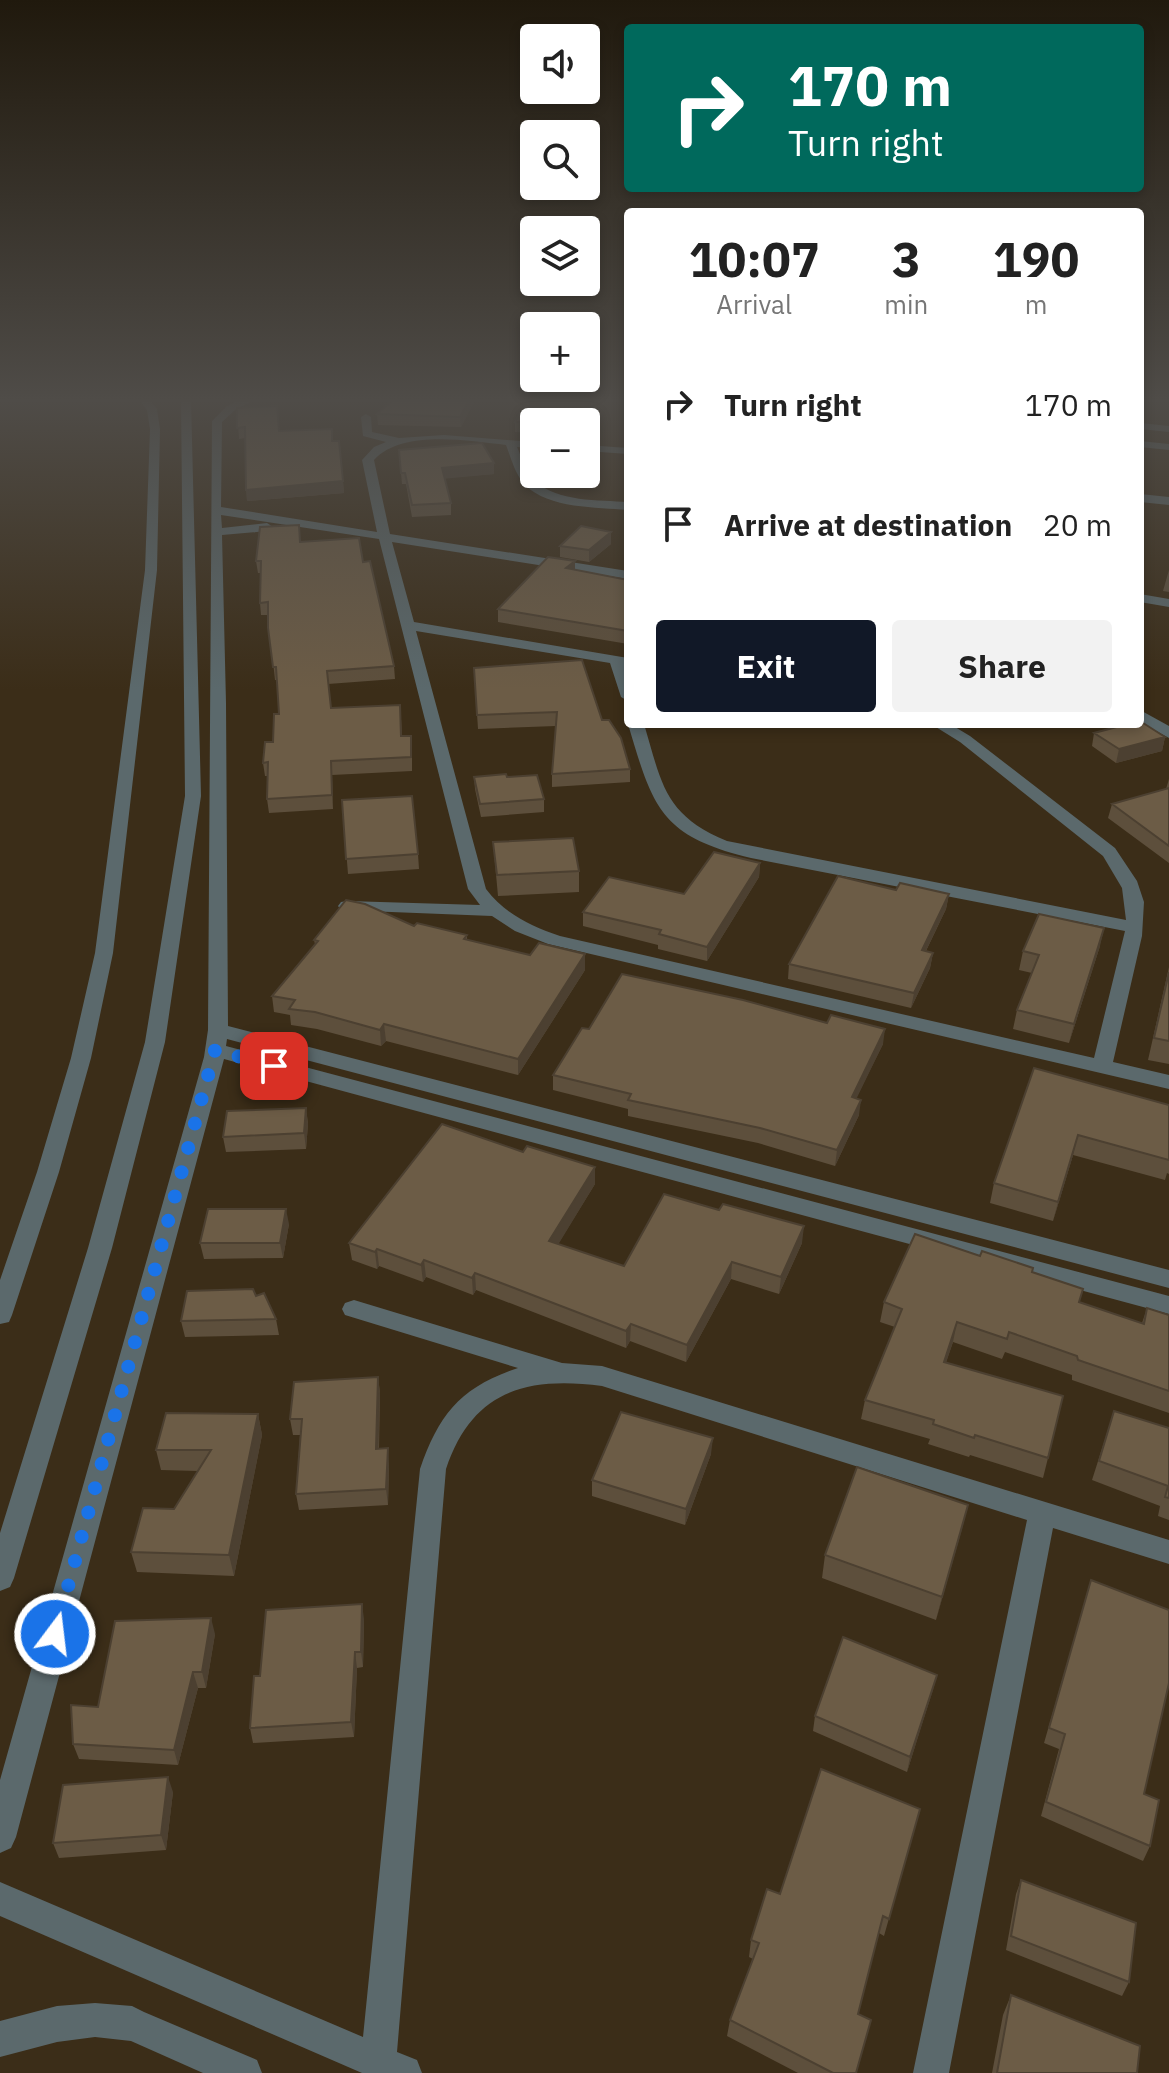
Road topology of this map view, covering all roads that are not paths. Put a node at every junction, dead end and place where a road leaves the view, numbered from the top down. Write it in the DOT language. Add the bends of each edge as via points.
graph roads {
  1 [pos="153,497"];
  2 [pos="185,497"];
  3 [pos="215,497"];
  4 [pos="376,497"];
  5 [pos="563,497"];
  6 [pos="1144,498"];
  7 [pos="1169,501"];
  8 [pos="624,505"];
  9 [pos="215,510"];
  10 [pos="215,532"];
  11 [pos="386,540"];
  12 [pos="554,568"];
  13 [pos="624,575"];
  14 [pos="624,584"];
  15 [pos="1144,599"];
  16 [pos="1169,603"];
  17 [pos="410,626"];
  18 [pos="622,661"];
  19 [pos="1144,702"];
  20 [pos="1144,717"];
  21 [pos="1169,717"];
  22 [pos="637,728"];
  23 [pos="946,728"];
  24 [pos="1169,733"];
  25 [pos="219,793"];
  26 [pos="193,796"];
  27 [pos="343,906"];
  28 [pos="495,911"];
  29 [pos="1134,927"];
  30 [pos="217,1040"];
  31 [pos="1102,1067"];
  32 [pos="1169,1082"];
  33 [pos="1169,1279"];
  34 [pos="1169,1305"];
  35 [pos="354,1309"];
  36 [pos="0,1315"];
  37 [pos="561,1371"];
  38 [pos="1042,1512"];
  39 [pos="1169,1552"];
  40 [pos="0,1578"];
  41 [pos="7,1781"];
  42 [pos="0,1837"];
  43 [pos="0,1899"];
  44 [pos="0,2039"];
  45 [pos="391,2068"];
  46 [pos="244,2073"];
  47 [pos="931,2073"];
  1 -- 36 [label="street" via="151,570 104,953 81,1058"];
  2 -- 26 [label="street"];
  3 -- 9 [label="street"];
  4 -- 11 [label="street"];
  5 -- 8 [label="street"];
  6 -- 7 [label="street"];
  9 -- 10 [label="street"];
  9 -- 11 [label="street"];
  10 -- 11 [label="street" via="273,527"];
  10 -- 25 [label="street"];
  11 -- 12 [label="street"];
  11 -- 17 [label="street"];
  12 -- 13 [label="street"];
  12 -- 14 [label="street"];
  15 -- 16 [label="street"];
  17 -- 18 [label="street"];
  17 -- 28 [label="street" via="477,889"];
  19 -- 21 [label="street"];
  20 -- 24 [label="street"];
  22 -- 29 [label="street" via="662,804 707,839 751,853"];
  23 -- 29 [label="street" via="1109,852 1132,890"];
  25 -- 26 [label="street"];
  25 -- 30 [label="street"];
  26 -- 40 [label="street" via="151,1063"];
  27 -- 28 [label="street"];
  28 -- 31 [label="street" via="555,940"];
  29 -- 31 [label="street"];
  30 -- 33 [label="street"];
  30 -- 34 [label="street"];
  30 -- 41 [label="street"];
  31 -- 32 [label="street"];
  35 -- 37 [label="street"];
  37 -- 38 [label="street" via="602,1376"];
  37 -- 45 [label="street" via="520,1377 484,1393 455,1419 437,1451"];
  38 -- 39 [label="street"];
  38 -- 47 [label="street"];
  41 -- 42 [label="street"];
  43 -- 45 [label="street"];
  44 -- 46 [label="street" via="57,2024 132,2024"];
}
